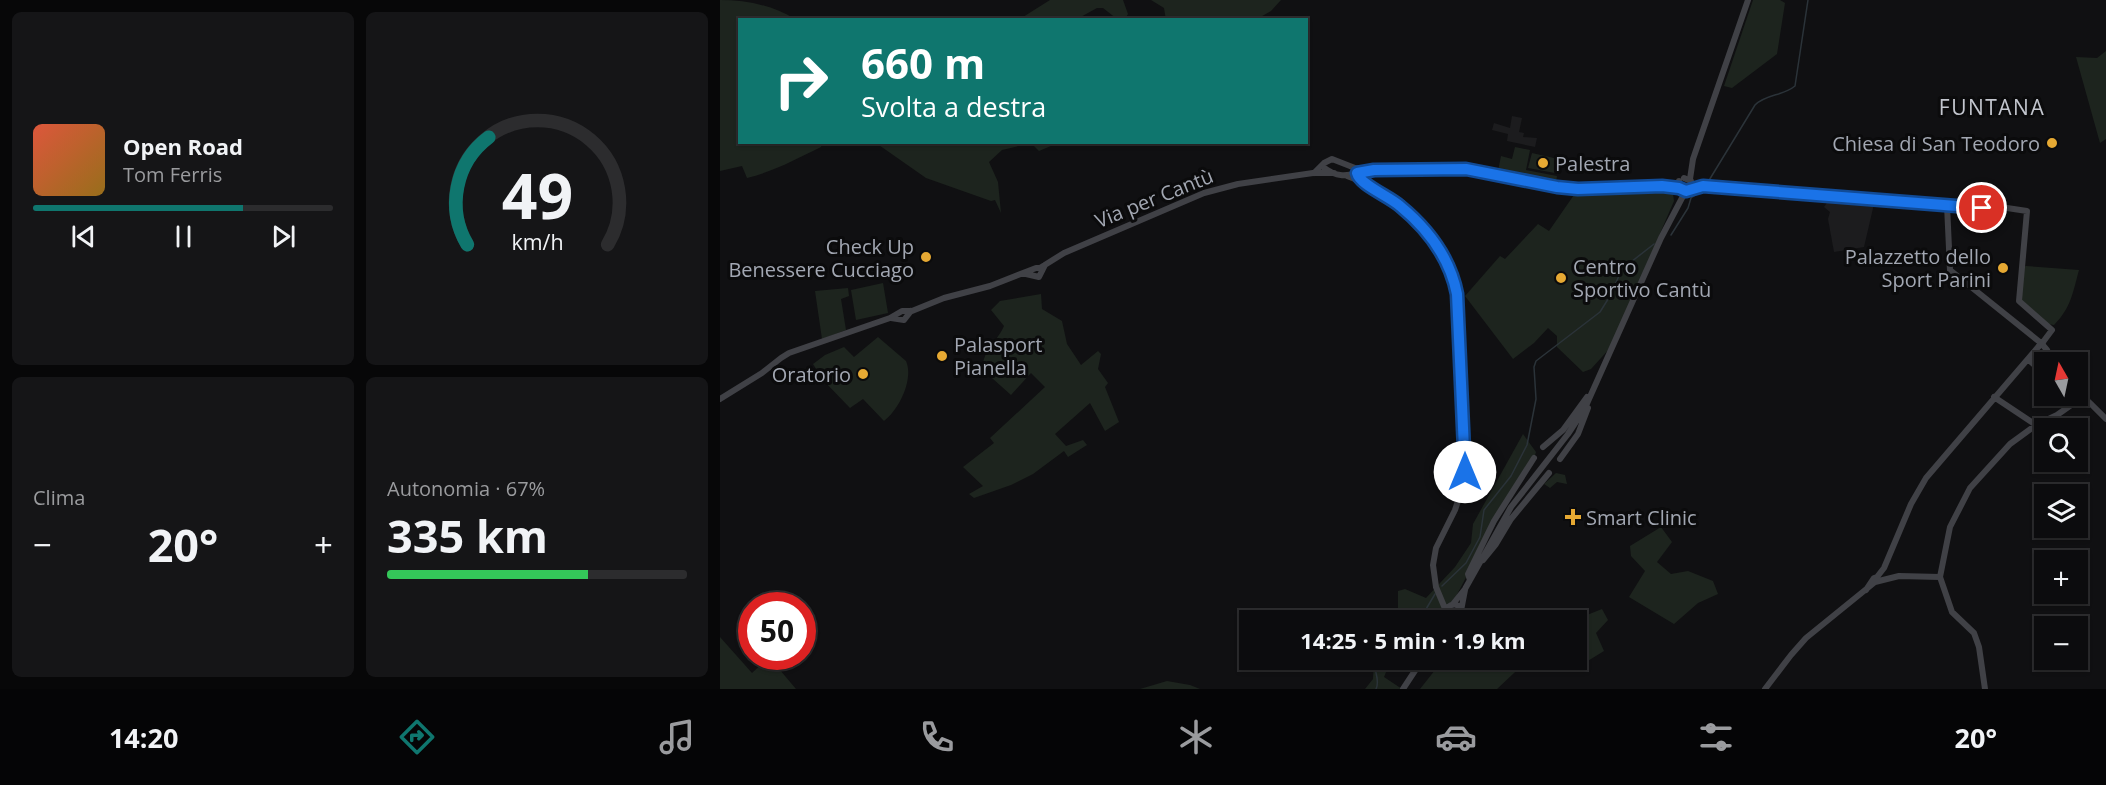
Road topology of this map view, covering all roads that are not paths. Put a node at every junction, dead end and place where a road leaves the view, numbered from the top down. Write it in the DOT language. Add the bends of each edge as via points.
graph roads {
  1 [pos="1748,0"];
  2 [pos="1322,166"];
  3 [pos="1356,172"];
  4 [pos="1313,173"];
  5 [pos="1334,173"];
  6 [pos="1347,176"];
  7 [pos="1362,182"];
  8 [pos="1685,185"];
  9 [pos="1947,205"];
  10 [pos="2048,352"];
  11 [pos="2028,359"];
  12 [pos="2034,365"];
  13 [pos="1598,382"];
  14 [pos="1994,397"];
  15 [pos="720,399"];
  16 [pos="2088,401"];
  17 [pos="2067,406"];
  18 [pos="1592,413"];
  19 [pos="1585,418"];
  20 [pos="2051,418"];
  21 [pos="2106,419"];
  22 [pos="2034,424"];
  23 [pos="2034,426"];
  24 [pos="1543,447"];
  25 [pos="1534,458"];
  26 [pos="1560,459"];
  27 [pos="1549,473"];
  28 [pos="1475,570"];
  29 [pos="1940,577"];
  30 [pos="1470,580"];
  31 [pos="1876,580"];
  32 [pos="1465,589"];
  33 [pos="1449,608"];
  34 [pos="1461,609"];
  35 [pos="1415,670"];
  36 [pos="1402,689"];
  37 [pos="1765,689"];
  38 [pos="1985,689"];
  1 -- 8 [label="main road"];
  2 -- 3 [label="main road" via="1332,159"];
  2 -- 4 [label="main road, Via per Cantù"];
  2 -- 5 [label="main road"];
  3 -- 6 [label="main road"];
  3 -- 7 [label="main road"];
  3 -- 8 [label="main road" via="1466,169 1578,189"];
  4 -- 5 [label="main road, Via per Cantù"];
  4 -- 15 [label="main road, Via per Cantù" via="1203,193 1064,253 1037,271 944,298 781,358"];
  5 -- 6 [label="main road"];
  6 -- 7 [label="main road"];
  7 -- 33 [label="main road" via="1400,205 1421,226 1446,260 1457,294 1465,472 1455,510 1436,548 1434,576"];
  8 -- 9 [label="main road"];
  8 -- 13 [label="main road"];
  9 -- 10 [label="main road" via="1950,270"];
  9 -- 11 [label="main road" via="2027,212 2019,301 2052,330"];
  11 -- 12 [label="main road"];
  11 -- 14 [label="main road"];
  13 -- 19 [label="main road"];
  13 -- 24 [label="main road" via="1563,430"];
  13 -- 28 [label="main road" via="1581,415 1511,507"];
  14 -- 22 [label="main road"];
  14 -- 31 [label="main road" via="1920,485"];
  16 -- 21 [label="main road"];
  17 -- 20 [label="main road"];
  18 -- 19 [label="main road"];
  19 -- 26 [label="main road"];
  23 -- 29 [label="main road" via="2010,444 1970,488 1950,526"];
  25 -- 30 [label="main road" via="1494,521 1468,574"];
  27 -- 28 [label="main road"];
  28 -- 30 [label="main road"];
  29 -- 31 [label="main road"];
  29 -- 38 [label="main road" via="1952,612 1974,633"];
  30 -- 32 [label="main road"];
  31 -- 37 [label="main road" via="1806,638"];
  32 -- 33 [label="main road"];
  32 -- 34 [label="main road"];
  33 -- 34 [label="main road" via="1458,605"];
  35 -- 36 [label="main road"];
}
